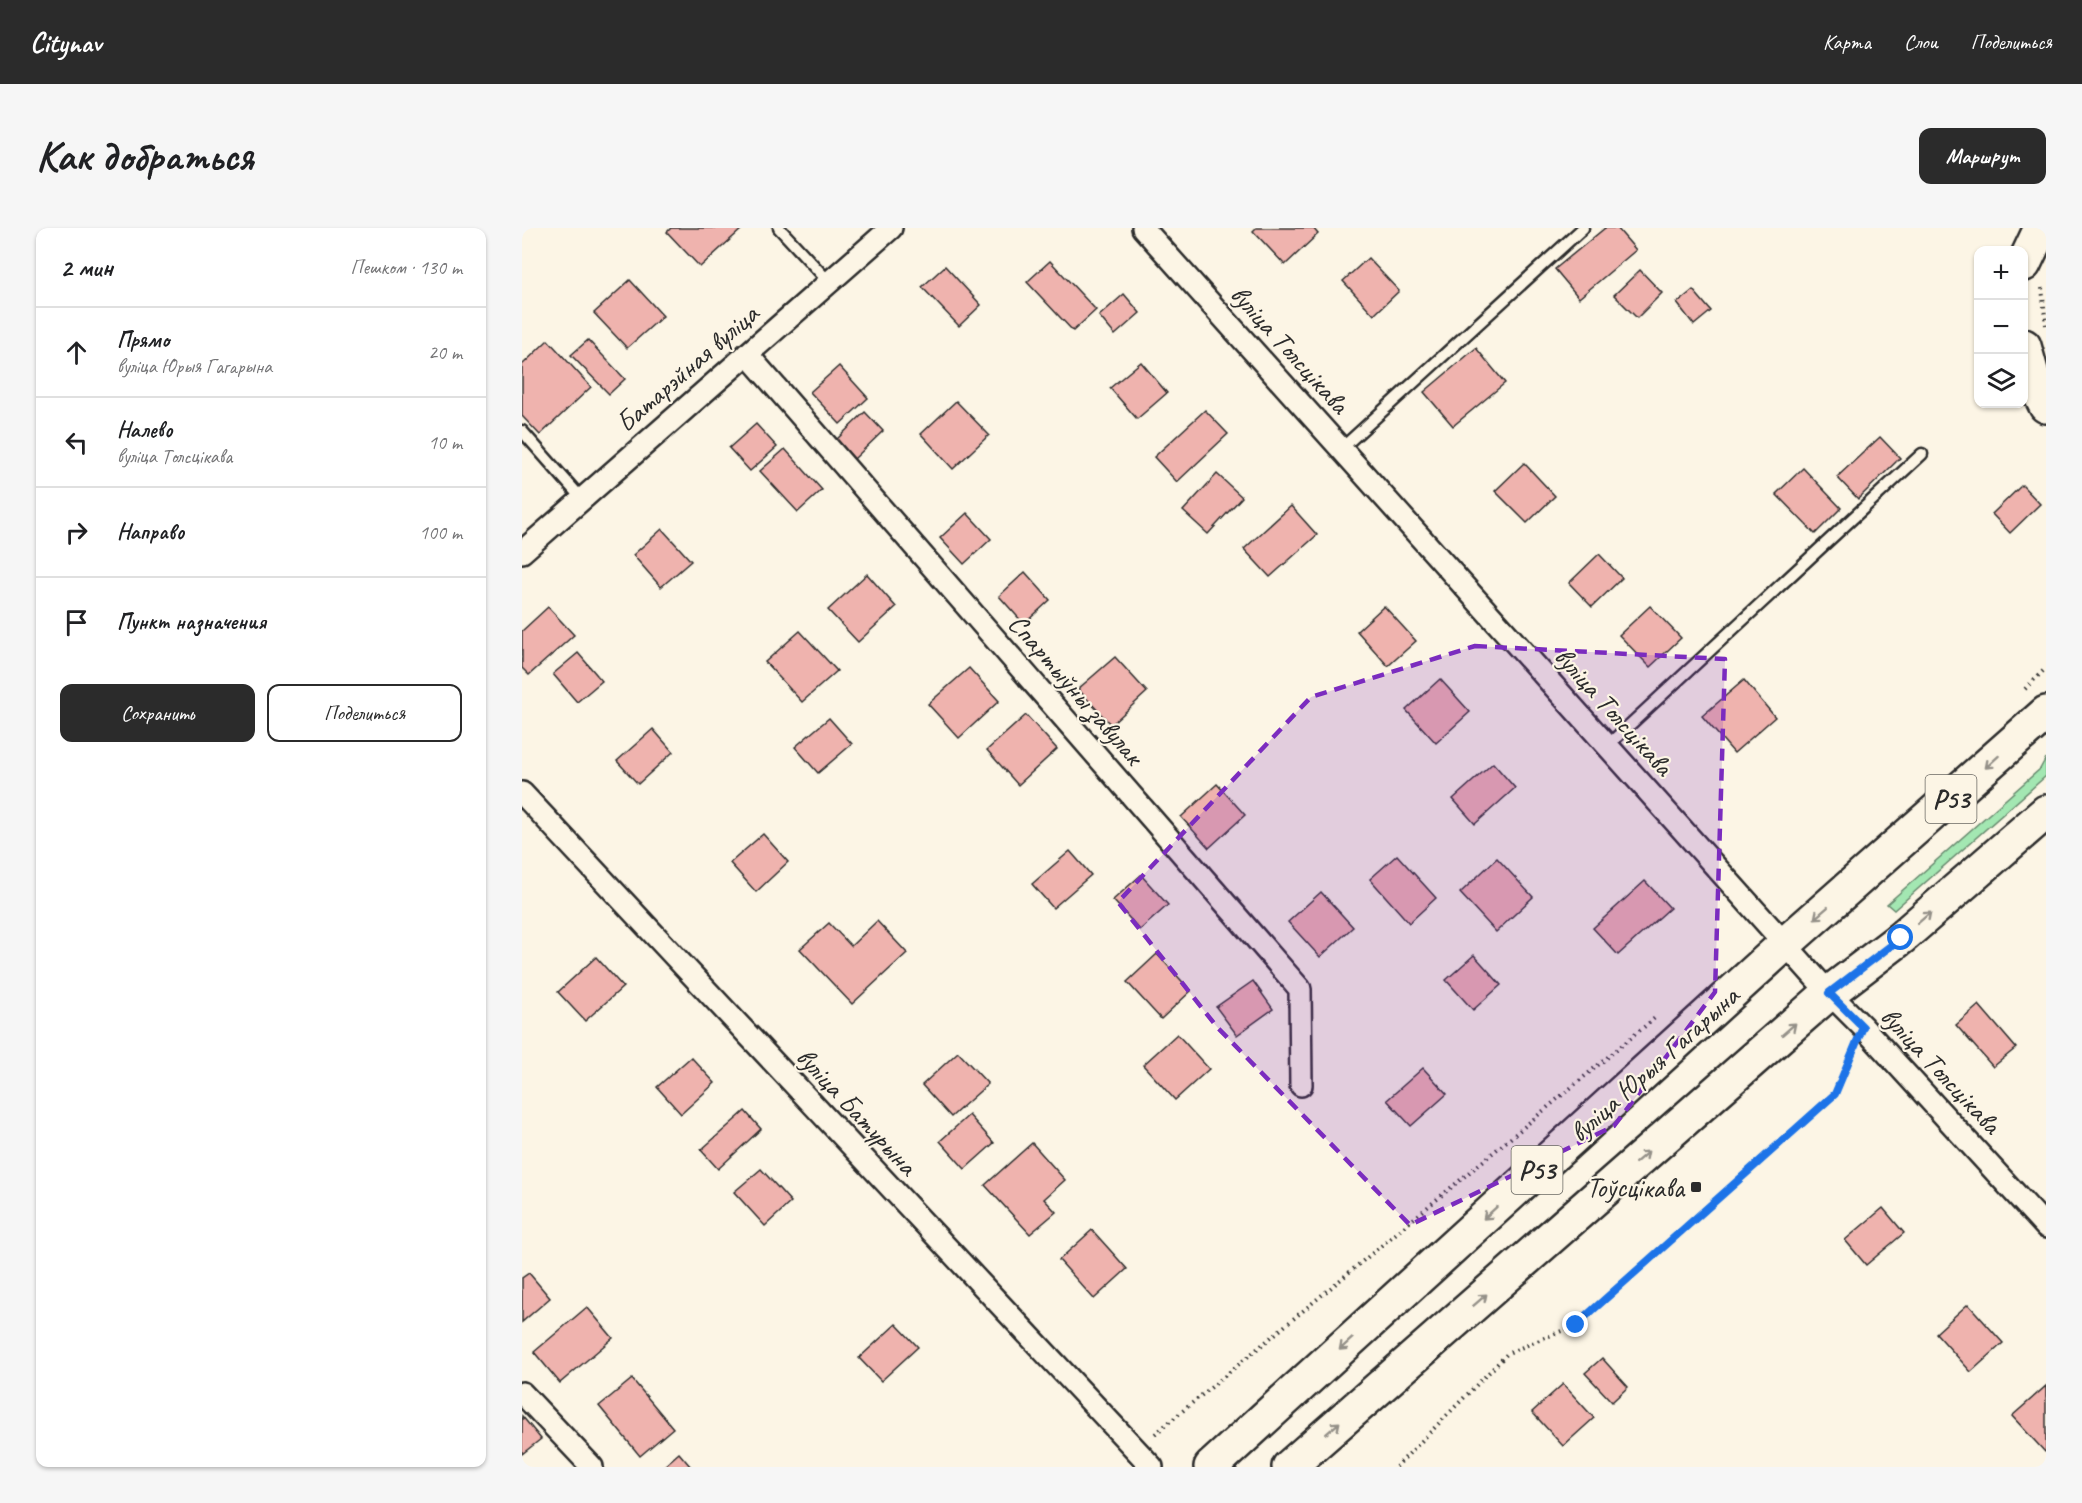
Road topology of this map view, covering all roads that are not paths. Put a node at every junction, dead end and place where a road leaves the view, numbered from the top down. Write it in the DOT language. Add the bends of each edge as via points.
graph roads {
  1 [pos="779,228"];
  2 [pos="891,228"];
  3 [pos="1143,228"];
  4 [pos="1582,228"];
  5 [pos="2042,228"];
  6 [pos="2028,256"];
  7 [pos="829,282"];
  8 [pos="747,354"];
  9 [pos="2026,354"];
  10 [pos="2046,406"];
  11 [pos="522,431"];
  12 [pos="1341,449"];
  13 [pos="1922,454"];
  14 [pos="582,499"];
  15 [pos="522,552"];
  16 [pos="2046,713"];
  17 [pos="1607,746"];
  18 [pos="522,793"];
  19 [pos="2046,812"];
  20 [pos="1785,945"];
  21 [pos="1829,993"];
  22 [pos="1301,1085"];
  23 [pos="2046,1227"];
  24 [pos="522,1393"];
  25 [pos="592,1467"];
  26 [pos="1152,1467"];
  27 [pos="1211,1467"];
  28 [pos="1289,1467"];
  1 -- 7 [label="lane"];
  2 -- 7 [label="street, Батарэйная вуліца"];
  3 -- 12 [label="street, вуліца Толсцікава"];
  4 -- 12 [label="lane"];
  5 -- 6 [label="main road"];
  7 -- 8 [label="street, Батарэйная вуліца"];
  8 -- 14 [label="street, Батарэйная вуліца"];
  8 -- 22 [label="street, Спартыўны завулак" via="1300,989"];
  9 -- 10 [label="main road"];
  11 -- 14 [label="lane"];
  12 -- 17 [label="street, вуліца Толсцікава"];
  13 -- 17 [label="lane"];
  14 -- 15 [label="street, Батарэйная вуліца"];
  16 -- 20 [label="main road, вуліца Юрыя Гагарына / Р53, one-way"];
  17 -- 20 [label="street, вуліца Толсцікава"];
  18 -- 26 [label="street, вуліца Батурына"];
  21 -- 19 [label="main road, Р53, one-way" via="1901,938"];
  20 -- 21 [label="street, вуліца Толсцікава"];
  20 -- 27 [label="main road, вуліца Юрыя Гагарына / Р53, one-way"];
  21 -- 23 [label="street, вуліца Толсцікава"];
  28 -- 21 [label="main road, Р53, one-way"];
  24 -- 25 [label="street"];
}
